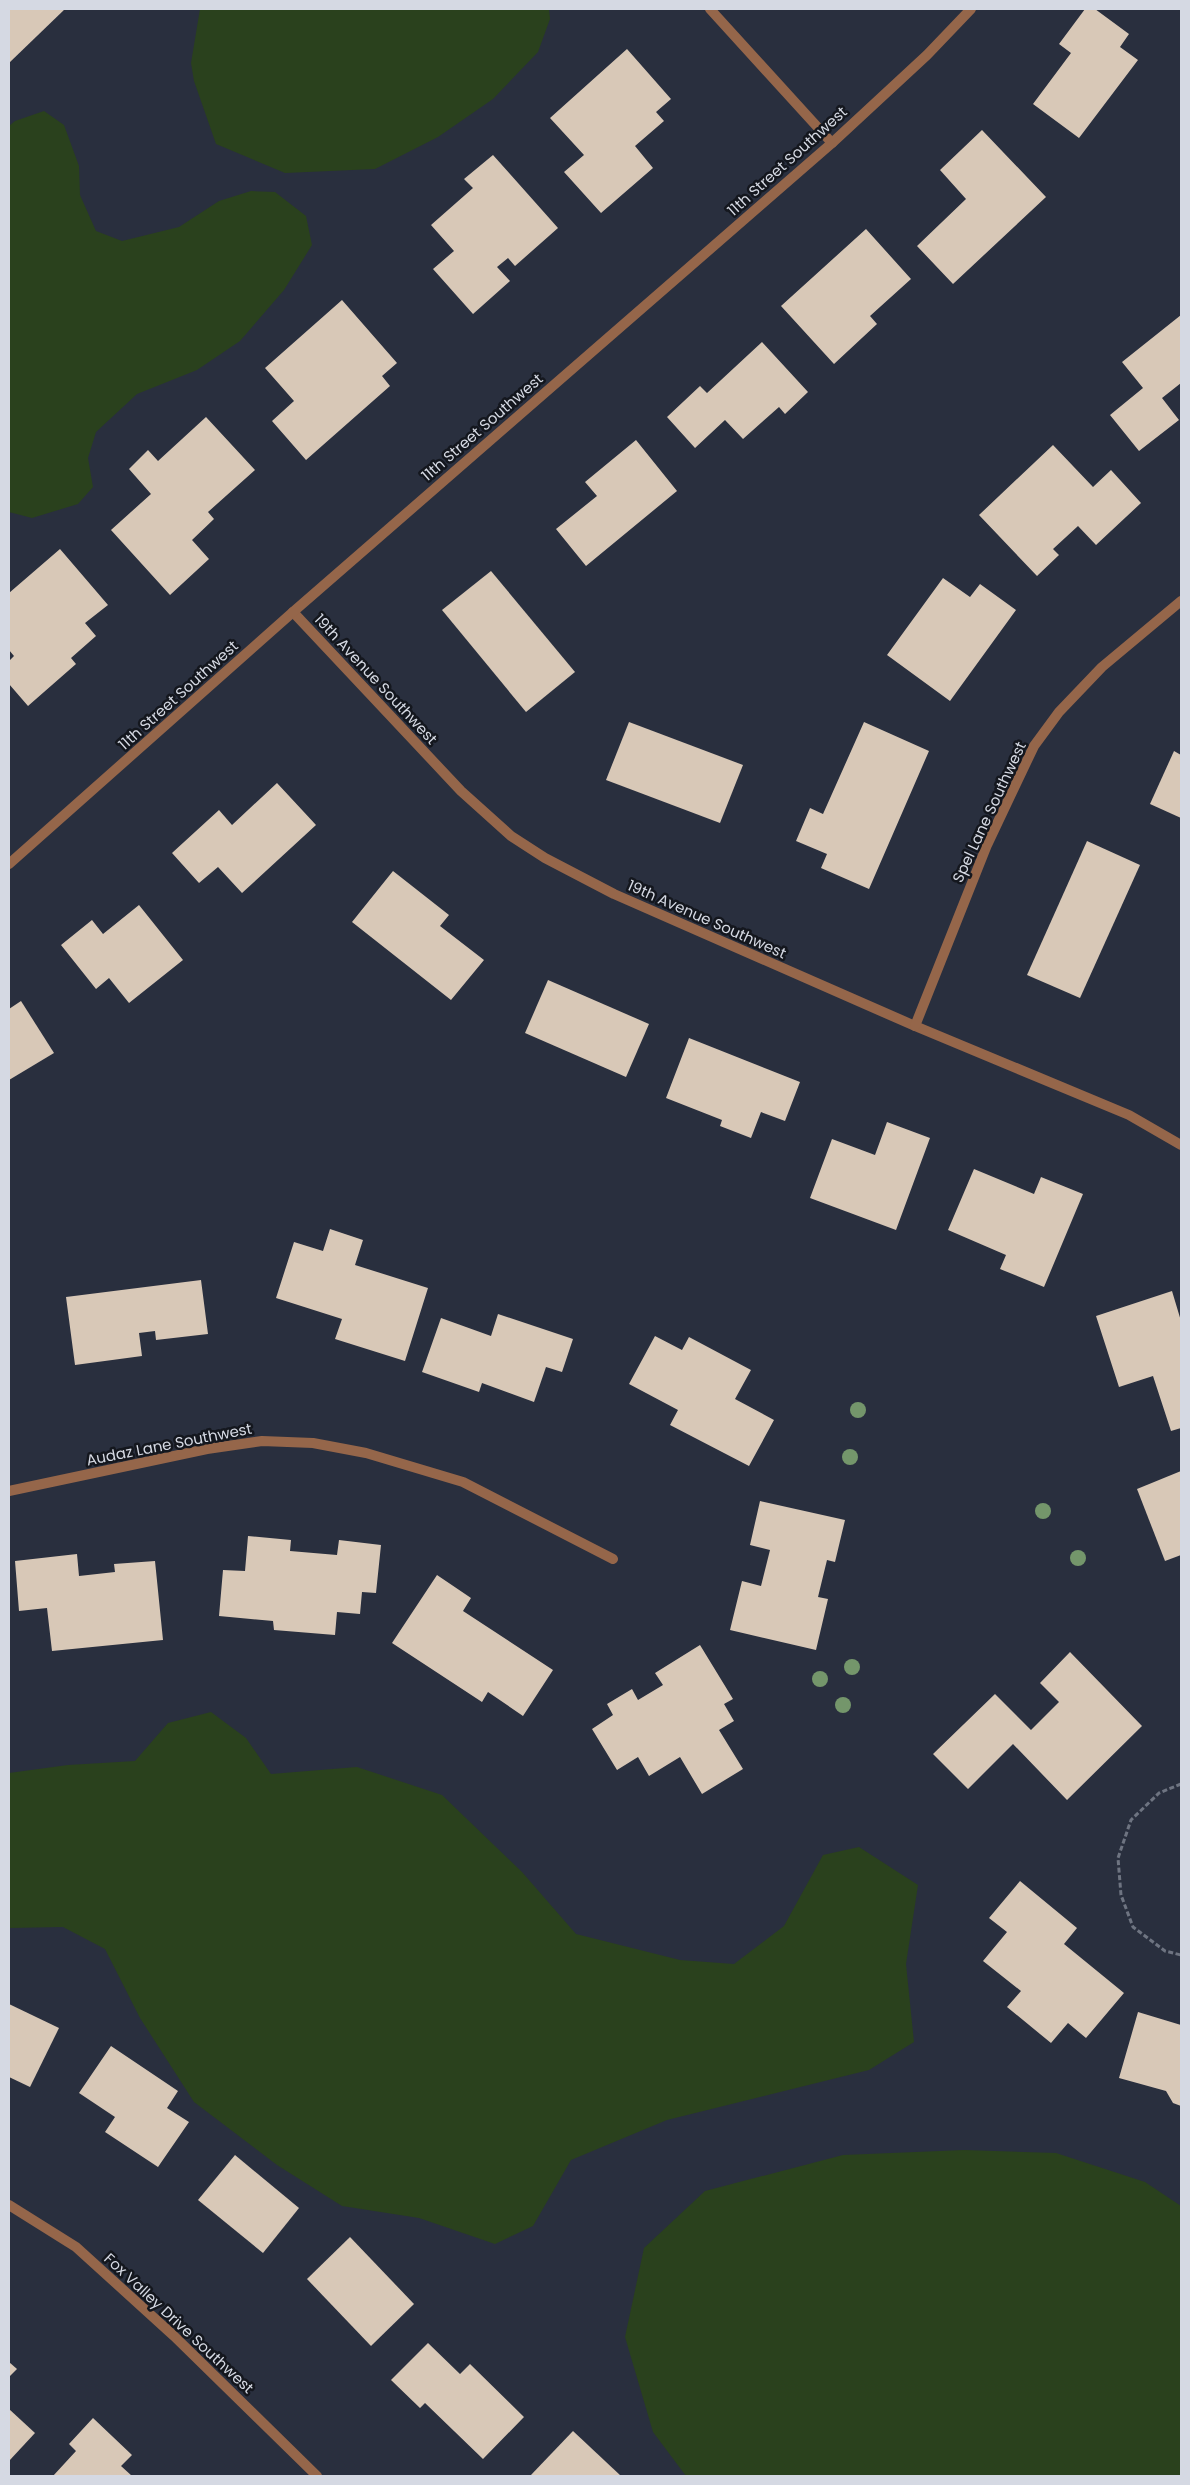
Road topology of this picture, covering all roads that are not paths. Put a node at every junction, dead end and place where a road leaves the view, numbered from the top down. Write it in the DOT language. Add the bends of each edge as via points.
graph roads {
  1 [pos="710,9"];
  2 [pos="971,9"];
  3 [pos="832,143"];
  4 [pos="1181,601"];
  5 [pos="293,612"];
  6 [pos="9,864"];
  7 [pos="915,1026"];
  8 [pos="1181,1145"];
  9 [pos="9,1491"];
  10 [pos="613,1559"];
  11 [pos="9,2206"];
  12 [pos="317,2476"];
  1 -- 3 [label="street"];
  2 -- 3 [label="street, 11th Street Southwest" via="927,55"];
  3 -- 5 [label="street, 11th Street Southwest"];
  4 -- 7 [label="street, Spel Lane Southwest" via="1102,667 1059,712 1034,746 987,845"];
  5 -- 6 [label="street, 11th Street Southwest"];
  5 -- 7 [label="street, 19th Avenue Southwest" via="461,791 511,836 614,894"];
  7 -- 8 [label="street, 19th Avenue Southwest" via="1129,1115"];
  9 -- 10 [label="street, Audaz Lane Southwest" via="207,1449 262,1441 313,1443 374,1456 463,1482"];
  11 -- 12 [label="street, Fox Valley Drive Southwest" via="76,2246 174,2336"];
}
